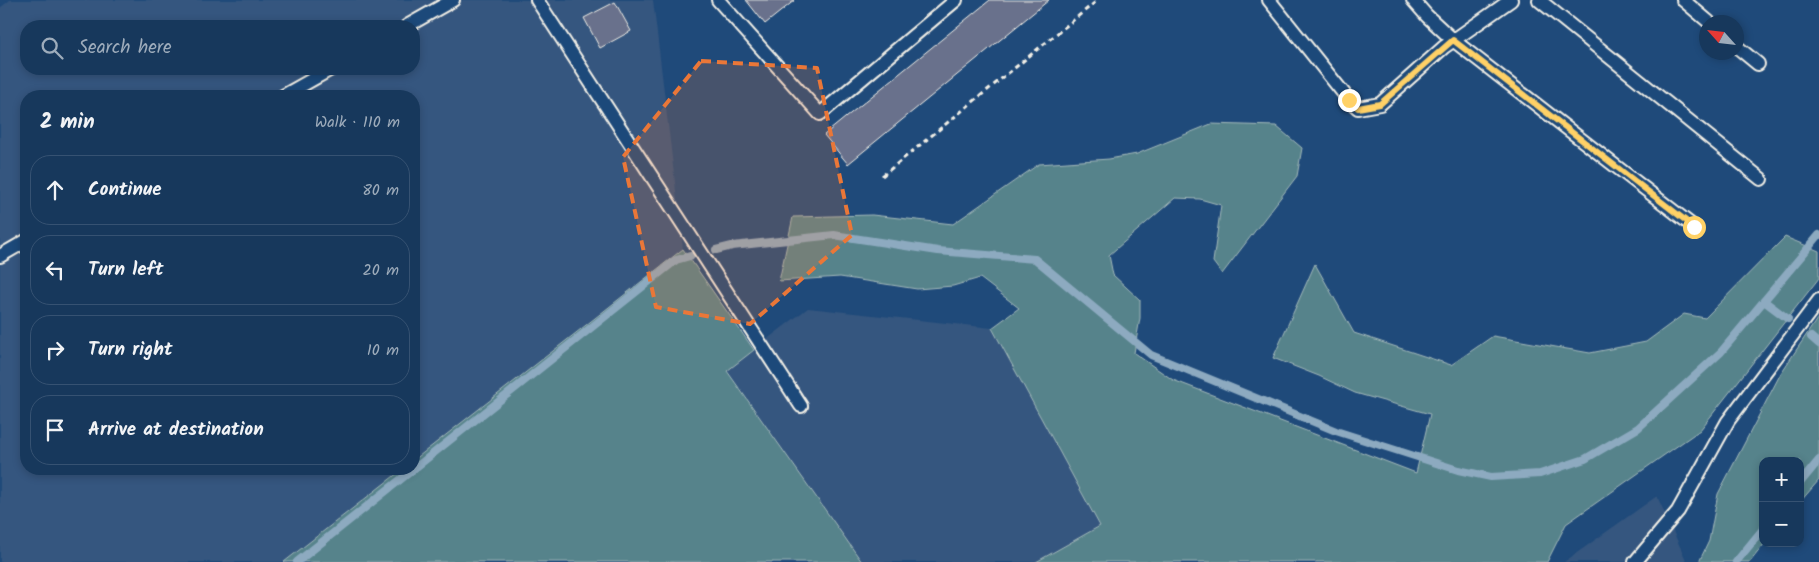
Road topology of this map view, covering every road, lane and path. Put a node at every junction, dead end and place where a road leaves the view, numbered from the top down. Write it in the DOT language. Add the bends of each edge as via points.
graph roads {
  1 [pos="453,0"];
  2 [pos="537,0"];
  3 [pos="718,0"];
  4 [pos="956,0"];
  5 [pos="1098,0"];
  6 [pos="1269,0"];
  7 [pos="1413,0"];
  8 [pos="1511,0"];
  9 [pos="1539,0"];
  10 [pos="1683,0"];
  11 [pos="1701,15"];
  12 [pos="418,20"];
  13 [pos="1453,40"];
  14 [pos="1744,53"];
  15 [pos="1758,64"];
  16 [pos="320,75"];
  17 [pos="294,90"];
  18 [pos="882,176"];
  19 [pos="1761,179"];
  20 [pos="1694,227"];
  21 [pos="20,244"];
  22 [pos="0,256"];
  23 [pos="1819,300"];
  24 [pos="801,406"];
  25 [pos="1636,562"];
  1 -- 12 [label="lane"];
  2 -- 24 [label="lane"];
  3 -- 4 [label="lane" via="820,114"];
  5 -- 18 [label="path"];
  6 -- 13 [label="lane" via="1358,108 1380,104"];
  7 -- 13 [label="lane"];
  8 -- 13 [label="lane"];
  9 -- 19 [label="lane"];
  10 -- 11 [label="lane"];
  13 -- 20 [label="lane"];
  14 -- 15 [label="lane"];
  16 -- 17 [label="lane"];
  21 -- 22 [label="lane"];
  23 -- 25 [label="lane" via="1728,421 1678,511"];
}
